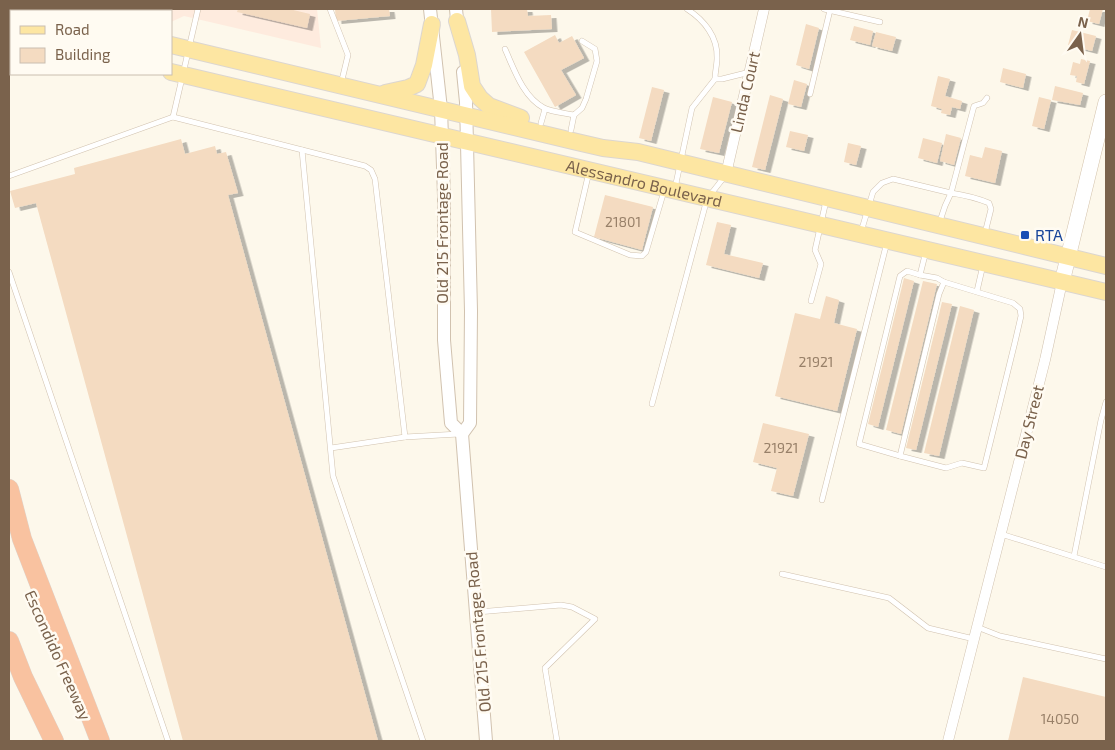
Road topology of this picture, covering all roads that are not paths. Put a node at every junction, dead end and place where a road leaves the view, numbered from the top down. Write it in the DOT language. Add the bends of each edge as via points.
graph roads {
  1 [pos="198,9"];
  2 [pos="330,9"];
  3 [pos="688,9"];
  4 [pos="764,9"];
  5 [pos="824,9"];
  6 [pos="830,10"];
  7 [pos="457,15"];
  8 [pos="431,16"];
  9 [pos="880,22"];
  10 [pos="582,41"];
  11 [pos="172,45"];
  12 [pos="188,49"];
  13 [pos="505,50"];
  14 [pos="750,72"];
  15 [pos="177,74"];
  16 [pos="716,79"];
  17 [pos="341,85"];
  18 [pos="379,94"];
  19 [pos="810,94"];
  20 [pos="987,98"];
  21 [pos="1106,102"];
  22 [pos="441,109"];
  23 [pos="466,115"];
  24 [pos="543,116"];
  25 [pos="172,117"];
  26 [pos="572,122"];
  27 [pos="441,136"];
  28 [pos="467,142"];
  29 [pos="302,150"];
  30 [pos="638,152"];
  31 [pos="681,163"];
  32 [pos="590,171"];
  33 [pos="726,174"];
  34 [pos="9,176"];
  35 [pos="669,190"];
  36 [pos="951,193"];
  37 [pos="827,198"];
  38 [pos="706,199"];
  39 [pos="868,208"];
  40 [pos="938,225"];
  41 [pos="821,226"];
  42 [pos="860,235"];
  43 [pos="984,236"];
  44 [pos="887,242"];
  45 [pos="926,251"];
  46 [pos="1069,257"];
  47 [pos="983,264"];
  48 [pos="1106,266"];
  49 [pos="9,272"];
  50 [pos="920,274"];
  51 [pos="944,282"];
  52 [pos="1062,282"];
  53 [pos="977,291"];
  54 [pos="1106,292"];
  55 [pos="811,301"];
  56 [pos="1106,402"];
  57 [pos="652,404"];
  58 [pos="462,434"];
  59 [pos="405,437"];
  60 [pos="331,448"];
  61 [pos="900,456"];
  62 [pos="9,488"];
  63 [pos="822,500"];
  64 [pos="1001,534"];
  65 [pos="9,541"];
  66 [pos="1074,556"];
  67 [pos="1106,567"];
  68 [pos="782,574"];
  69 [pos="476,613"];
  70 [pos="977,627"];
  71 [pos="974,639"];
  72 [pos="9,641"];
  73 [pos="1106,659"];
  74 [pos="54,741"];
  75 [pos="99,741"];
  76 [pos="168,741"];
  77 [pos="423,741"];
  78 [pos="486,741"];
  79 [pos="557,741"];
  80 [pos="948,741"];
  1 -- 12 [label="lane"];
  2 -- 17 [label="lane" via="348,54"];
  3 -- 16 [label="lane" via="715,38"];
  4 -- 14 [label="street, Linda Court"];
  5 -- 6 [label="lane"];
  6 -- 9 [label="lane"];
  6 -- 19 [label="lane"];
  7 -- 23 [label="street, Old 215 Frontage Road"];
  7 -- 24 [label="main road" via="468,54 472,86 480,98 501,112"];
  8 -- 18 [label="main road" via="424,65 417,84"];
  8 -- 22 [label="street, Old 215 Frontage Road"];
  10 -- 26 [label="lane" via="595,49 597,61 586,99"];
  11 -- 12 [label="main road, Alessandro Boulevard"];
  12 -- 15 [label="lane"];
  12 -- 17 [label="main road, Alessandro Boulevard"];
  13 -- 24 [label="lane" via="518,79"];
  14 -- 16 [label="lane"];
  14 -- 33 [label="street, Linda Court"];
  15 -- 25 [label="lane"];
  15 -- 27 [label="main road, Alessandro Boulevard"];
  16 -- 31 [label="lane" via="692,108"];
  17 -- 18 [label="main road, Alessandro Boulevard"];
  18 -- 22 [label="main road, Alessandro Boulevard"];
  20 -- 36 [label="lane" via="974,106"];
  21 -- 46 [label="main road, Day Street"];
  22 -- 23 [label="main road, Alessandro Boulevard"];
  22 -- 27 [label="street, Old 215 Frontage Road"];
  23 -- 28 [label="street, Old 215 Frontage Road"];
  23 -- 30 [label="main road, Alessandro Boulevard" via="603,148"];
  24 -- 26 [label="main road"];
  25 -- 29 [label="lane"];
  25 -- 34 [label="lane"];
  26 -- 30 [label="main road"];
  27 -- 28 [label="main road, Alessandro Boulevard"];
  27 -- 58 [label="street, Old 215 Frontage Road" via="444,340 451,423"];
  28 -- 32 [label="main road, Alessandro Boulevard"];
  28 -- 58 [label="street, Old 215 Frontage Road" via="470,424"];
  29 -- 59 [label="lane" via="365,166 375,179"];
  29 -- 60 [label="lane"];
  30 -- 31 [label="main road, Alessandro Boulevard"];
  31 -- 33 [label="main road, Alessandro Boulevard"];
  31 -- 35 [label="lane"];
  32 -- 35 [label="main road, Alessandro Boulevard"];
  32 -- 35 [label="lane" via="574,232 630,255 642,256 646,252"];
  33 -- 37 [label="main road, Alessandro Boulevard"];
  33 -- 38 [label="lane"];
  35 -- 38 [label="main road, Alessandro Boulevard"];
  36 -- 39 [label="lane" via="893,179 882,183 873,192"];
  36 -- 40 [label="lane"];
  36 -- 43 [label="lane" via="989,203 991,209"];
  37 -- 39 [label="main road, Alessandro Boulevard"];
  37 -- 41 [label="lane"];
  38 -- 41 [label="main road, Alessandro Boulevard"];
  38 -- 57 [label="lane"];
  39 -- 40 [label="main road, Alessandro Boulevard"];
  39 -- 42 [label="lane"];
  40 -- 43 [label="main road, Alessandro Boulevard"];
  41 -- 42 [label="main road, Alessandro Boulevard"];
  41 -- 55 [label="lane" via="815,250 821,264"];
  42 -- 44 [label="main road, Alessandro Boulevard"];
  43 -- 46 [label="main road, Alessandro Boulevard"];
  44 -- 45 [label="main road, Alessandro Boulevard"];
  44 -- 63 [label="lane"];
  45 -- 47 [label="main road, Alessandro Boulevard"];
  45 -- 50 [label="lane"];
  46 -- 48 [label="main road, Alessandro Boulevard"];
  46 -- 52 [label="main road, Day Street"];
  47 -- 52 [label="main road, Alessandro Boulevard"];
  47 -- 53 [label="lane"];
  49 -- 76 [label="lane"];
  50 -- 51 [label="lane"];
  50 -- 61 [label="lane" via="907,272 900,276 859,444"];
  51 -- 53 [label="lane"];
  51 -- 61 [label="lane"];
  52 -- 54 [label="main road, Alessandro Boulevard"];
  52 -- 64 [label="street, Day Street"];
  53 -- 61 [label="lane" via="1013,303 1020,309 1021,316 984,468 962,463 946,468"];
  56 -- 66 [label="lane"];
  58 -- 59 [label="lane"];
  58 -- 69 [label="street, Old 215 Frontage Road"];
  59 -- 60 [label="lane"];
  60 -- 77 [label="lane" via="333,476"];
  62 -- 75 [label="highway" via="22,539"];
  64 -- 66 [label="lane"];
  64 -- 70 [label="street, Day Street"];
  65 -- 75 [label="highway, Escondido Freeway" via="45,632"];
  66 -- 67 [label="lane"];
  68 -- 71 [label="lane" via="889,598 928,628"];
  69 -- 78 [label="street, Old 215 Frontage Road"];
  69 -- 79 [label="lane" via="561,605 595,619 545,668"];
  70 -- 71 [label="street, Day Street"];
  70 -- 73 [label="lane" via="1000,636"];
  71 -- 80 [label="street, Day Street"];
  72 -- 74 [label="highway"];
}
